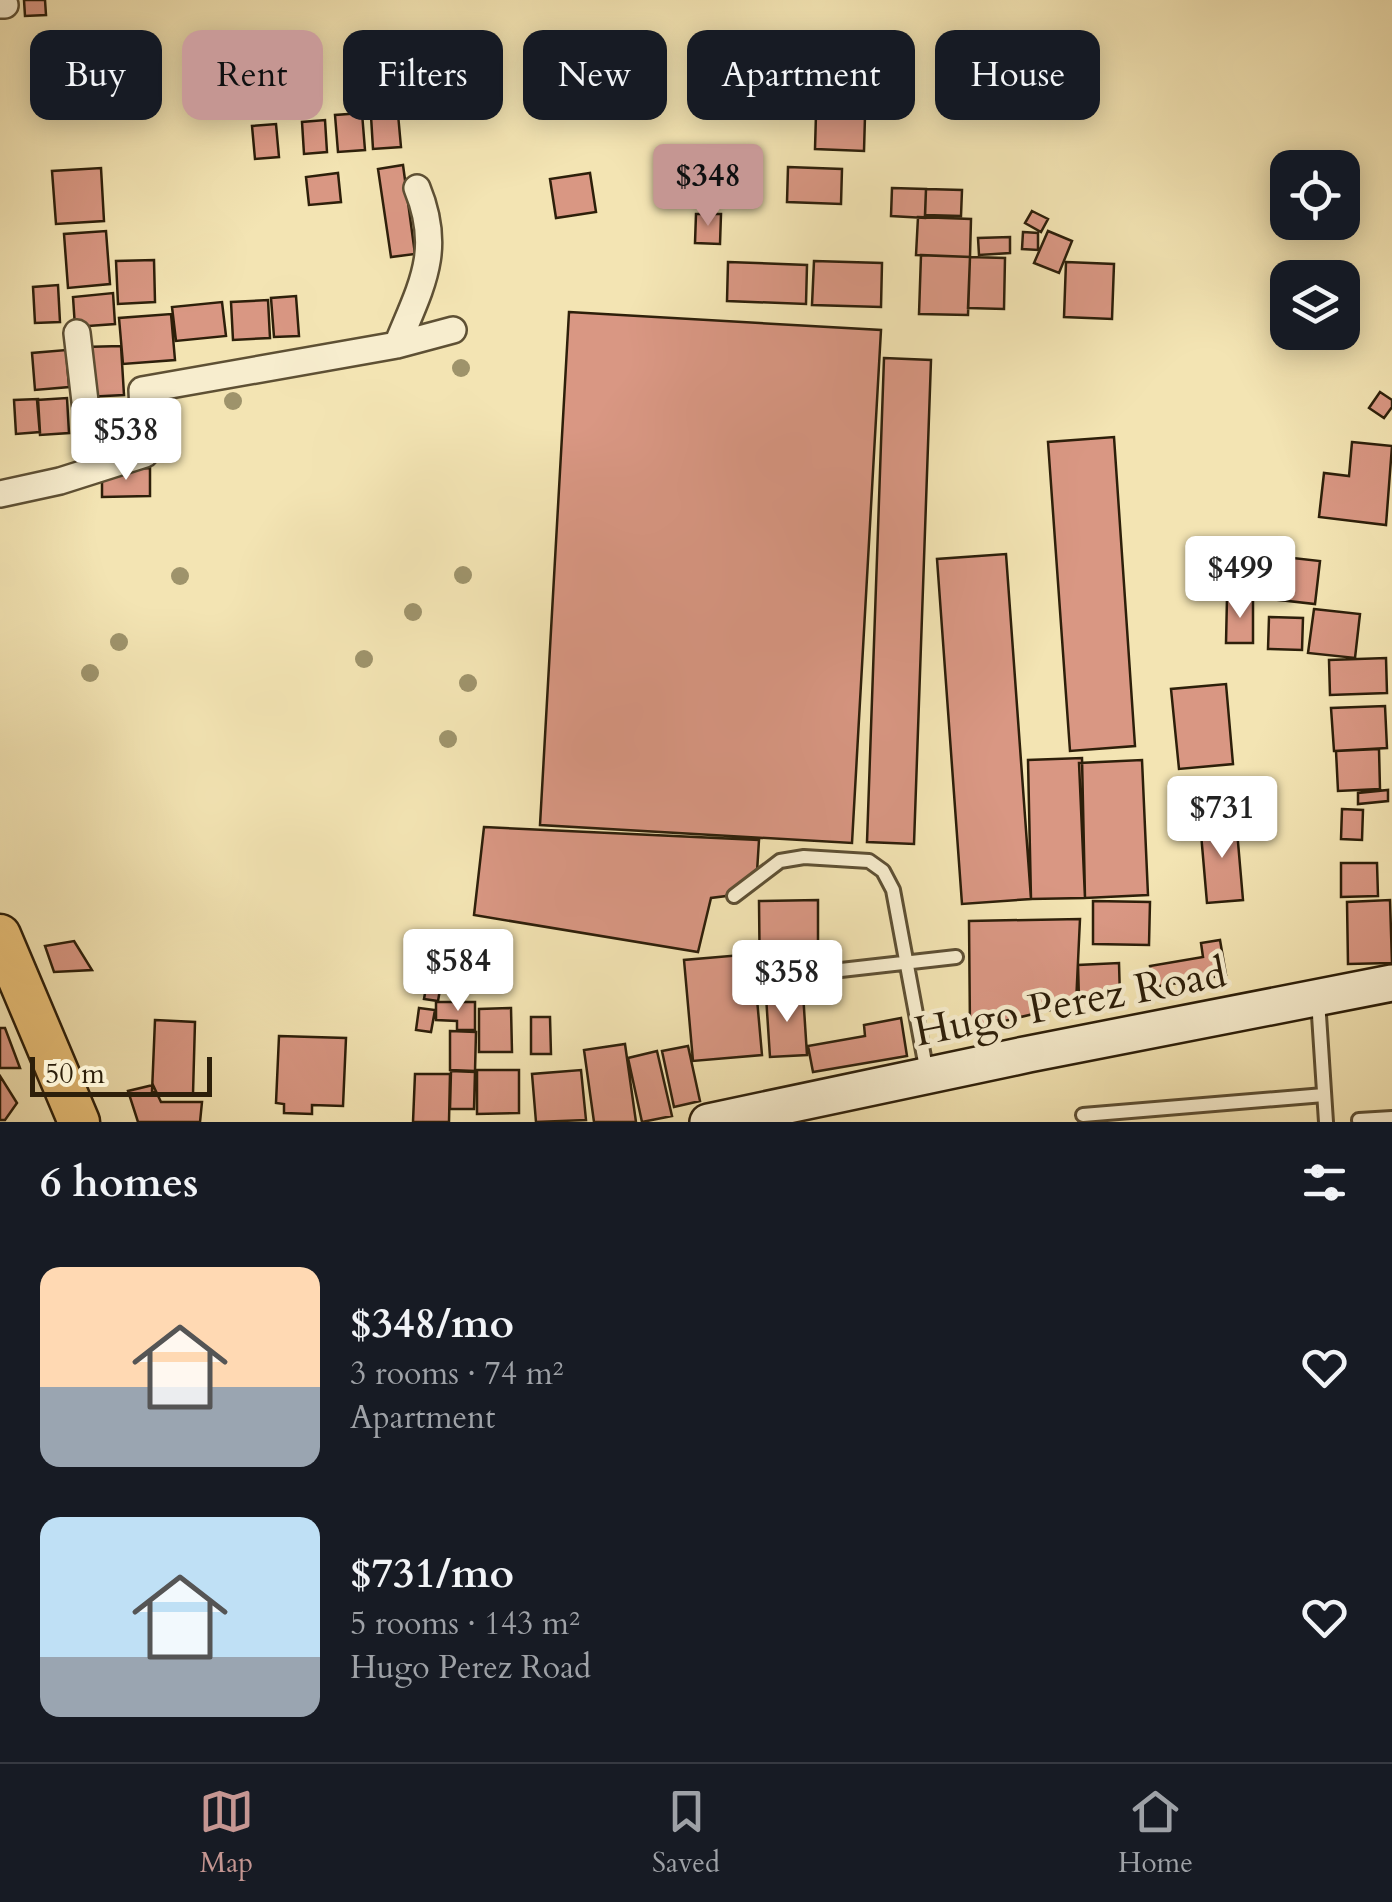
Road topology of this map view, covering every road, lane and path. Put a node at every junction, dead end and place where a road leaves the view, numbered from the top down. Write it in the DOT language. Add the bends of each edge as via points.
graph roads {
  1 [pos="416,188"];
  2 [pos="453,330"];
  3 [pos="77,332"];
  4 [pos="396,344"];
  5 [pos="93,470"];
  6 [pos="0,494"];
  7 [pos="734,896"];
  8 [pos="0,935"];
  9 [pos="956,956"];
  10 [pos="907,962"];
  11 [pos="832,971"];
  12 [pos="1392,983"];
  13 [pos="1318,998"];
  14 [pos="928,1075"];
  15 [pos="1324,1095"];
  16 [pos="1084,1115"];
  17 [pos="1392,1118"];
  18 [pos="1359,1120"];
  19 [pos="78,1122"];
  20 [pos="708,1122"];
  21 [pos="1326,1122"];
  1 -- 4 [label="street" via="431,248"];
  2 -- 4 [label="street"];
  3 -- 5 [label="street"];
  4 -- 5 [label="street" via="142,390 145,454"];
  5 -- 6 [label="street"];
  7 -- 10 [label="lane" via="780,861 869,860 893,890"];
  8 -- 19 [label="main road"];
  9 -- 10 [label="lane"];
  10 -- 11 [label="lane"];
  10 -- 14 [label="lane"];
  12 -- 13 [label="street, Hugo Perez Road"];
  13 -- 14 [label="street, Hugo Perez Road"];
  13 -- 15 [label="lane"];
  14 -- 20 [label="street, Hugo Perez Road"];
  15 -- 16 [label="lane"];
  15 -- 21 [label="lane"];
  17 -- 18 [label="lane"];
}
